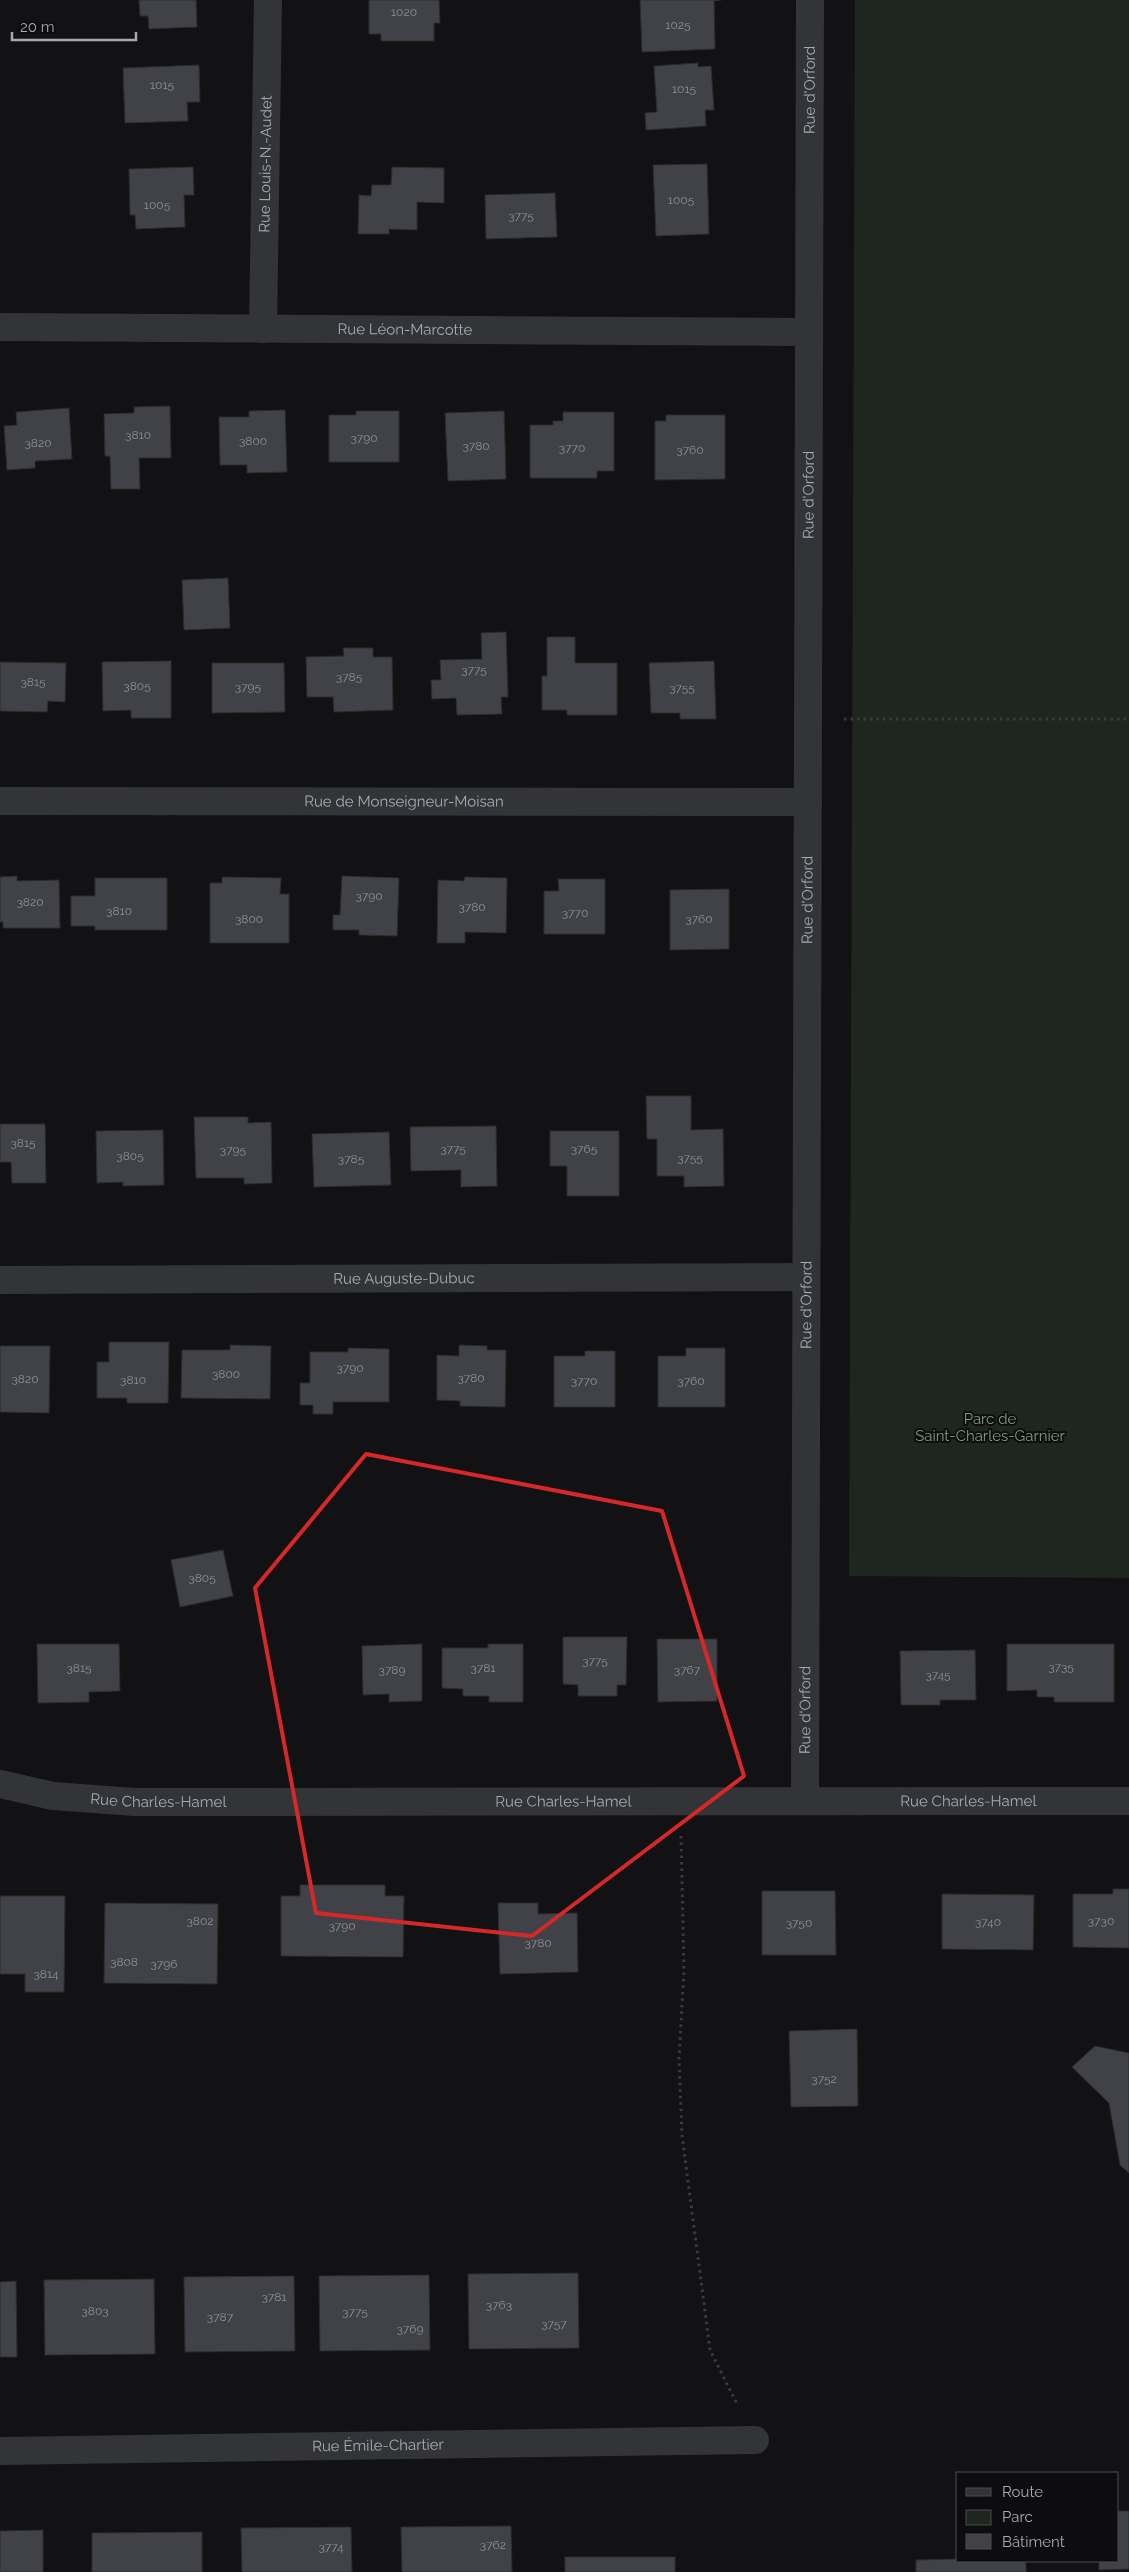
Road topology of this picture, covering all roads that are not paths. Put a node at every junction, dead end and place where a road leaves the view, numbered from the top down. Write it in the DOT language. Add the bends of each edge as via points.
graph roads {
  1 [pos="268,0"];
  2 [pos="810,0"];
  3 [pos="0,327"];
  4 [pos="263,329"];
  5 [pos="809,332"];
  6 [pos="0,801"];
  7 [pos="808,802"];
  8 [pos="806,1277"];
  9 [pos="0,1280"];
  10 [pos="0,1784"];
  11 [pos="805,1800"];
  12 [pos="1129,1801"];
  13 [pos="755,2440"];
  14 [pos="0,2451"];
  1 -- 4 [label="street, Rue Louis-N.-Audet"];
  2 -- 5 [label="street, Rue d'Orford"];
  3 -- 4 [label="street, Rue Léon-Marcotte"];
  4 -- 5 [label="street, Rue Léon-Marcotte"];
  5 -- 7 [label="street, Rue d'Orford"];
  6 -- 7 [label="street, Rue de Monseigneur-Moisan"];
  7 -- 8 [label="street, Rue d'Orford"];
  8 -- 9 [label="street, Rue Auguste-Dubuc"];
  8 -- 11 [label="street, Rue d'Orford"];
  10 -- 11 [label="street, Rue Charles-Hamel" via="52,1796 134,1802"];
  11 -- 12 [label="street, Rue Charles-Hamel"];
  13 -- 14 [label="street, Rue Émile-Chartier"];
}
